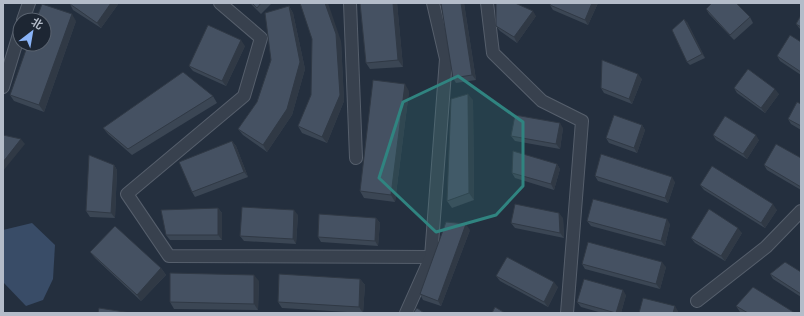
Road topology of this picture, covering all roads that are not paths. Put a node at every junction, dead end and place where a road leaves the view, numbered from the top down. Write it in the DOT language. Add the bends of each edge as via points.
graph roads {
  1 [pos="220,3"];
  2 [pos="350,3"];
  3 [pos="433,3"];
  4 [pos="487,3"];
  5 [pos="14,52"];
  6 [pos="3,87"];
  7 [pos="356,158"];
  8 [pos="801,211"];
  9 [pos="431,257"];
  10 [pos="697,301"];
  11 [pos="406,313"];
  12 [pos="567,313"];
  1 -- 9 [label="street" via="262,38 244,96 127,194 169,256"];
  2 -- 7 [label="street"];
  3 -- 9 [label="street" via="446,59"];
  4 -- 12 [label="street" via="493,53 542,101 582,121"];
  5 -- 6 [label="street"];
  8 -- 10 [label="street" via="766,247"];
  9 -- 11 [label="street"];
}
